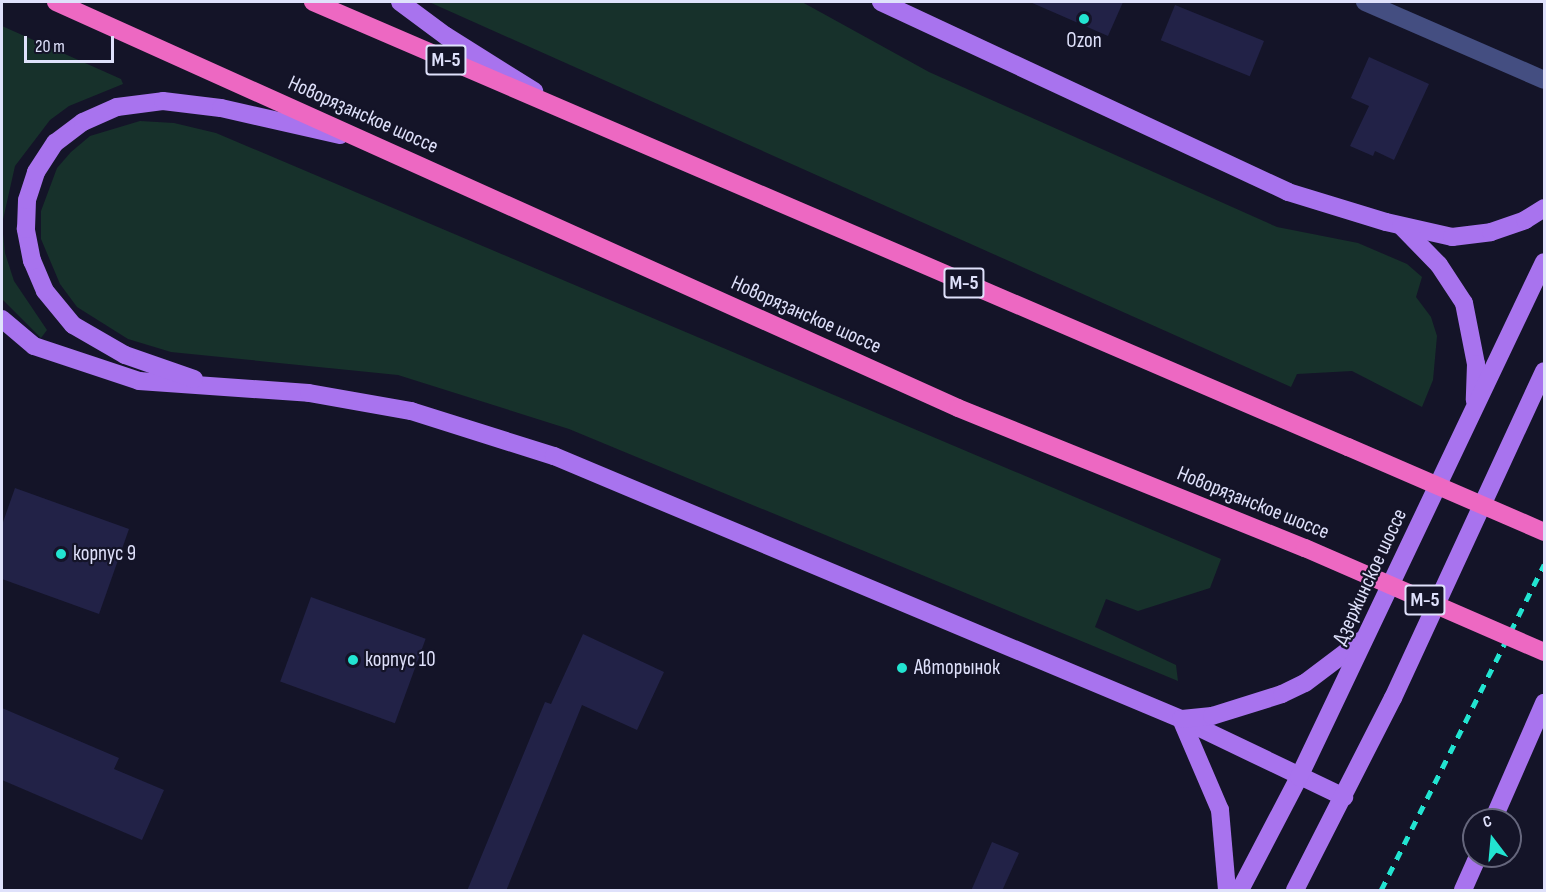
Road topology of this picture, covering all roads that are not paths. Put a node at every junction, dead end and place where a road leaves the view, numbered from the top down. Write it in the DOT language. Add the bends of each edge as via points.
graph roads {
  1 [pos="56,2"];
  2 [pos="313,2"];
  3 [pos="399,2"];
  4 [pos="881,2"];
  5 [pos="1365,2"];
  6 [pos="1545,80"];
  7 [pos="579,119"];
  8 [pos="366,141"];
  9 [pos="1545,208"];
  10 [pos="1401,226"];
  11 [pos="1545,261"];
  12 [pos="2,319"];
  13 [pos="1545,371"];
  14 [pos="222,388"];
  15 [pos="1474,408"];
  16 [pos="1545,532"];
  17 [pos="1366,638"];
  18 [pos="1545,652"];
  19 [pos="1545,703"];
  20 [pos="1181,719"];
  21 [pos="1299,777"];
  22 [pos="1344,797"];
  23 [pos="1498,808"];
  24 [pos="1473,868"];
  25 [pos="1227,891"];
  26 [pos="1240,891"];
  27 [pos="1295,891"];
  28 [pos="1463,891"];
  1 -- 8 [label="highway, Новорязанское шоссе / М-5"];
  2 -- 7 [label="highway, М-5"];
  3 -- 7 [label="main road, М-5"];
  4 -- 10 [label="main road" via="1250,177"];
  5 -- 6 [label="street"];
  7 -- 16 [label="highway, М-5, bridge"];
  8 -- 14 [label="main road, М-5" via="221,108 163,101 117,107 82,122 55,143 36,172 27,200 32,261 45,291 73,325 125,355"];
  8 -- 18 [label="highway, Новорязанское шоссе / М-5, bridge" via="958,408 1305,548"];
  9 -- 10 [label="main road" via="1525,220 1461,236"];
  10 -- 15 [label="main road" via="1439,265 1464,303 1476,363"];
  11 -- 15 [label="main road, Дзержинское шоссе"];
  12 -- 14 [label="main road, М-5" via="34,346 79,364 139,381"];
  13 -- 22 [label="main road"];
  14 -- 20 [label="main road, М-5" via="309,393 411,411 555,456"];
  15 -- 17 [label="main road, Дзержинское шоссе"];
  17 -- 20 [label="main road, М-5" via="1320,673 1282,694 1212,716"];
  17 -- 21 [label="main road, Дзержинское шоссе"];
  19 -- 23 [label="main road"];
  20 -- 21 [label="main road, М-5"];
  20 -- 25 [label="main road" via="1220,810"];
  21 -- 22 [label="main road"];
  21 -- 26 [label="main road, Дзержинское шоссе"];
  22 -- 27 [label="main road"];
  24 -- 28 [label="main road"];
}
